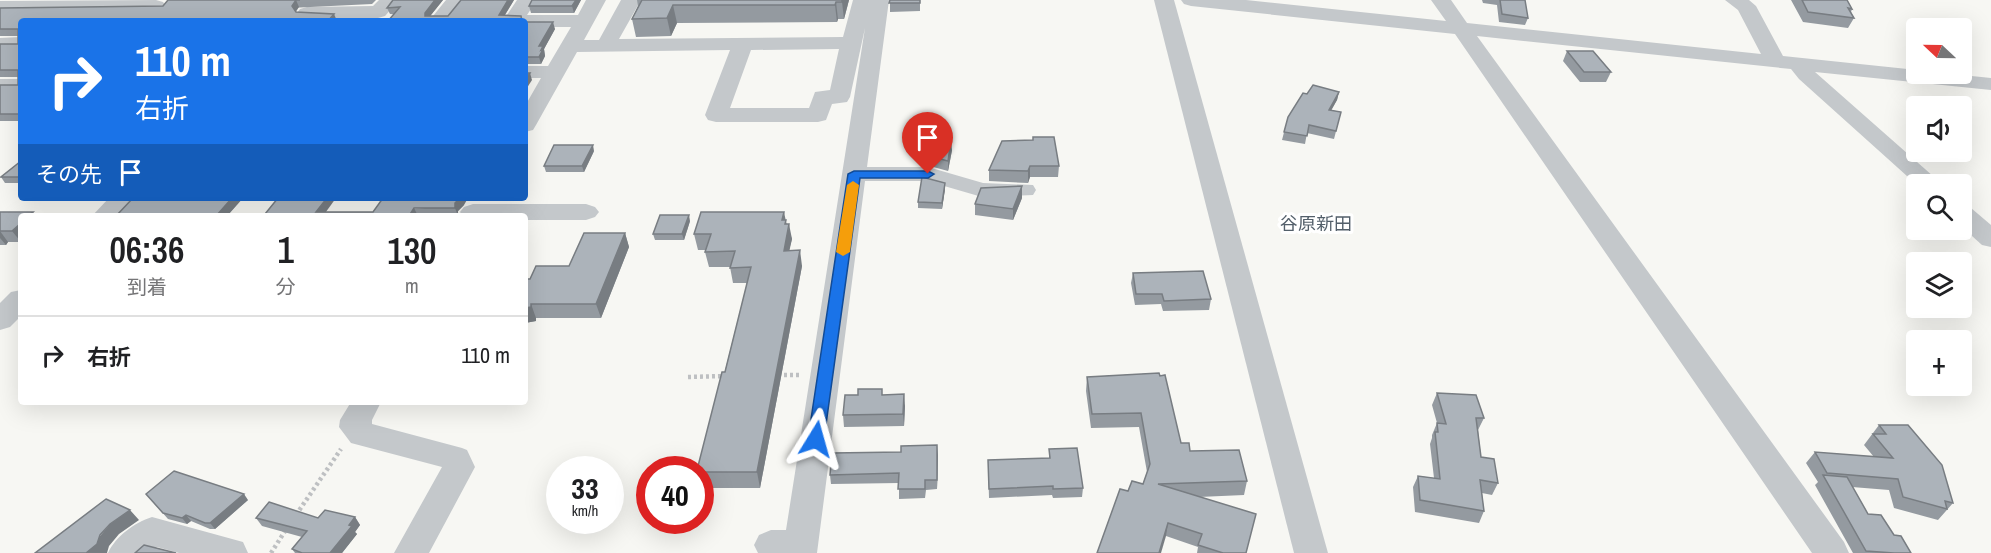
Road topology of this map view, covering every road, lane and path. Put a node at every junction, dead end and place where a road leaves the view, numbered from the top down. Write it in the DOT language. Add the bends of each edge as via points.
graph roads {
  1 [pos="389,0"];
  2 [pos="456,0"];
  3 [pos="526,0"];
  4 [pos="596,0"];
  5 [pos="631,0"];
  6 [pos="863,0"];
  7 [pos="879,0"];
  8 [pos="1164,0"];
  9 [pos="1192,0"];
  10 [pos="1441,0"];
  11 [pos="1735,0"];
  12 [pos="164,3"];
  13 [pos="4,10"];
  14 [pos="309,11"];
  15 [pos="146,18"];
  16 [pos="441,18"];
  17 [pos="515,18"];
  18 [pos="528,21"];
  19 [pos="585,21"];
  20 [pos="1463,30"];
  21 [pos="18,43"];
  22 [pos="851,43"];
  23 [pos="0,44"];
  24 [pos="743,44"];
  25 [pos="570,46"];
  26 [pos="605,46"];
  27 [pos="1775,61"];
  28 [pos="1797,63"];
  29 [pos="528,72"];
  30 [pos="555,72"];
  31 [pos="1991,84"];
  32 [pos="0,85"];
  33 [pos="18,85"];
  34 [pos="528,120"];
  35 [pos="854,174"];
  36 [pos="1919,174"];
  37 [pos="1024,190"];
  38 [pos="120,201"];
  39 [pos="475,209"];
  40 [pos="108,213"];
  41 [pos="586,213"];
  42 [pos="1972,222"];
  43 [pos="1991,239"];
  44 [pos="18,302"];
  45 [pos="0,320"];
  46 [pos="825,375"];
  47 [pos="736,376"];
  48 [pos="772,376"];
  49 [pos="688,377"];
  50 [pos="362,416"];
  51 [pos="791,548"];
  52 [pos="125,553"];
  53 [pos="231,553"];
  54 [pos="271,553"];
  55 [pos="411,553"];
  56 [pos="1311,553"];
  57 [pos="1832,553"];
  1 -- 14 [label="street" via="378,12"];
  2 -- 16 [label="street"];
  3 -- 17 [label="street"];
  4 -- 19 [label="street"];
  5 -- 26 [label="street"];
  6 -- 22 [label="street"];
  7 -- 35 [label="street"];
  8 -- 56 [label="street"];
  9 -- 20 [label="street"];
  10 -- 20 [label="street"];
  11 -- 27 [label="street" via="1746,6"];
  12 -- 13 [label="street"];
  12 -- 15 [label="street"];
  18 -- 19 [label="street"];
  19 -- 25 [label="street"];
  20 -- 27 [label="street"];
  20 -- 57 [label="street"];
  21 -- 23 [label="street"];
  22 -- 24 [label="street"];
  22 -- 24 [label="street" via="839,97 823,96 818,115 716,115"];
  24 -- 26 [label="street"];
  25 -- 26 [label="street"];
  25 -- 30 [label="street"];
  27 -- 28 [label="street"];
  28 -- 31 [label="street"];
  28 -- 36 [label="street"];
  29 -- 30 [label="street"];
  30 -- 34 [label="street"];
  32 -- 33 [label="street"];
  35 -- 37 [label="street" via="928,174 982,190"];
  35 -- 46 [label="street"];
  38 -- 40 [label="street"];
  39 -- 41 [label="street"];
  42 -- 43 [label="street"];
  44 -- 45 [label="street"];
  46 -- 48 [label="path"];
  46 -- 51 [label="street"];
  47 -- 49 [label="path"];
  50 -- 54 [label="path"];
  50 -- 55 [label="street" via="362,434 456,459 459,467"];
  52 -- 53 [label="street" via="152,531"];
}
